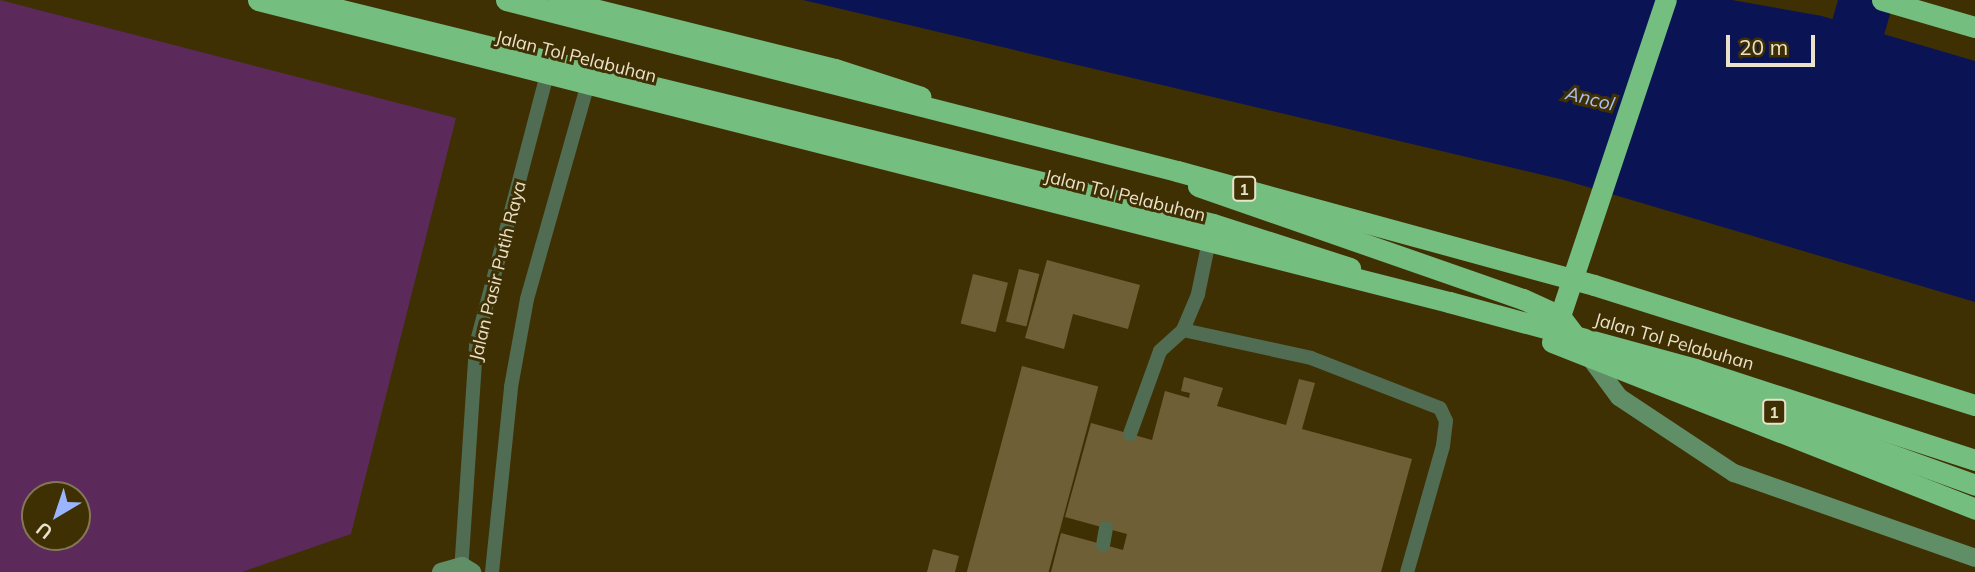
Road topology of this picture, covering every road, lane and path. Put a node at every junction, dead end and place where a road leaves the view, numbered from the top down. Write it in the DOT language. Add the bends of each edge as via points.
graph roads {
  1 [pos="258,0"];
  2 [pos="301,0"];
  3 [pos="506,0"];
  4 [pos="558,0"];
  5 [pos="1666,0"];
  6 [pos="1882,0"];
  7 [pos="1975,27"];
  8 [pos="551,62"];
  9 [pos="591,72"];
  10 [pos="1213,224"];
  11 [pos="1502,292"];
  12 [pos="1449,302"];
  13 [pos="1501,316"];
  14 [pos="1560,316"];
  15 [pos="1183,330"];
  16 [pos="1575,336"];
  17 [pos="1975,405"];
  18 [pos="1130,434"];
  19 [pos="1975,460"];
  20 [pos="1975,485"];
  21 [pos="1975,509"];
  22 [pos="1107,528"];
  23 [pos="1103,545"];
  24 [pos="1975,558"];
  25 [pos="465,570"];
  26 [pos="441,572"];
  27 [pos="492,572"];
  28 [pos="1407,572"];
  1 -- 12 [label="highway, Jalan Tol Pelabuhan / 1, bridge"];
  2 -- 8 [label="highway"];
  3 -- 17 [label="highway, Jalan Tol Pelabuhan / 1, bridge" via="1150,164 1581,281"];
  4 -- 11 [label="highway" via="835,69 1169,176"];
  5 -- 14 [label="highway"];
  6 -- 7 [label="highway"];
  8 -- 9 [label="highway"];
  8 -- 25 [label="lane, Jalan Pasir Putih Raya" via="476,345"];
  9 -- 10 [label="highway"];
  9 -- 27 [label="lane" via="527,299 511,387"];
  10 -- 13 [label="highway"];
  10 -- 15 [label="lane" via="1198,294"];
  11 -- 13 [label="highway" via="1508,308"];
  11 -- 14 [label="highway"];
  12 -- 19 [label="highway, Jalan Tol Pelabuhan / 1, bridge" via="1695,369"];
  12 -- 21 [label="highway, bridge"];
  13 -- 16 [label="highway"];
  14 -- 16 [label="highway, 1"];
  15 -- 18 [label="lane" via="1160,351"];
  15 -- 28 [label="lane" via="1311,358 1440,408 1446,421 1443,446"];
  16 -- 20 [label="highway, 1" via="1624,358"];
  16 -- 24 [label="street" via="1619,397 1734,473"];
  22 -- 23 [label="lane"];
  25 -- 26 [label="street, Jalan Pasir Putih Raya"];
}
